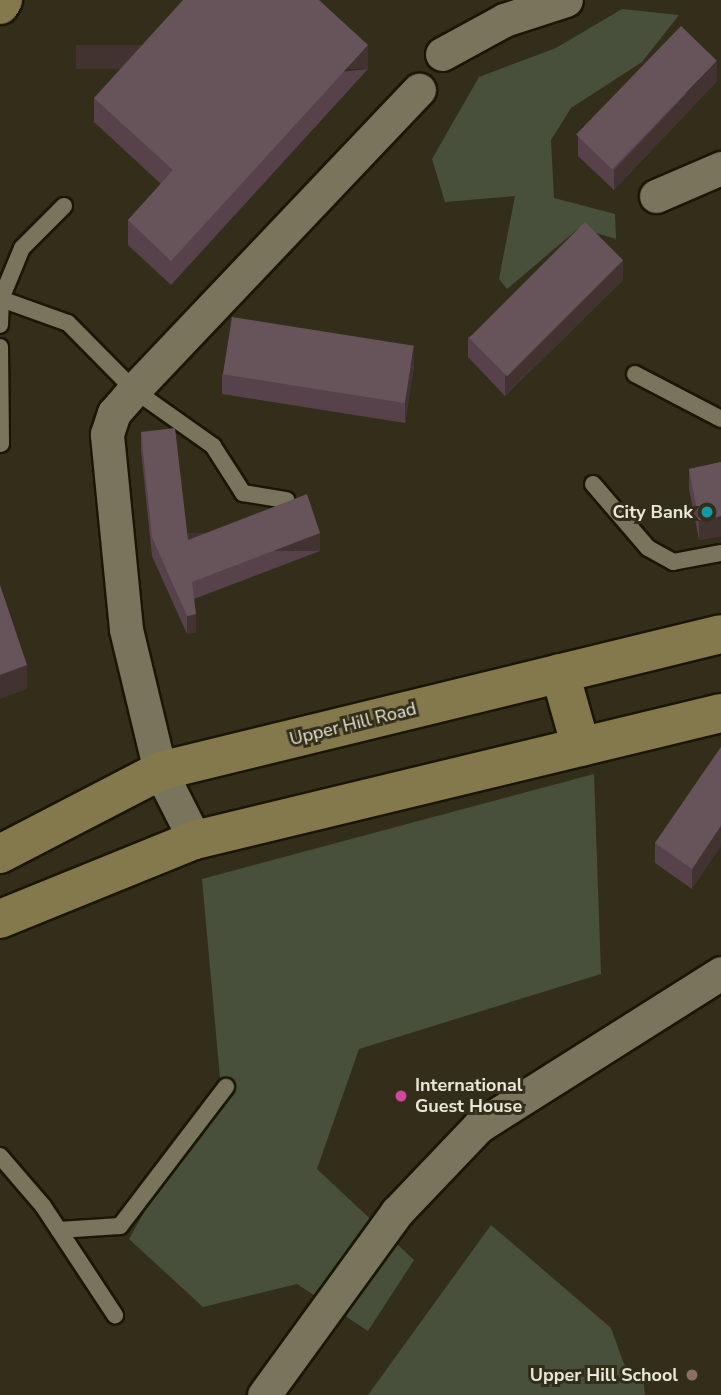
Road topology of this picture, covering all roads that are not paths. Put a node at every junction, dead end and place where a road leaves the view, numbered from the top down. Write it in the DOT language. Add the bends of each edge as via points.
graph roads {
  1 [pos="3,0"];
  2 [pos="566,0"];
  3 [pos="0,5"];
  4 [pos="442,54"];
  5 [pos="419,90"];
  6 [pos="721,168"];
  7 [pos="656,196"];
  8 [pos="64,206"];
  9 [pos="1,299"];
  10 [pos="0,325"];
  11 [pos="0,347"];
  12 [pos="635,374"];
  13 [pos="134,390"];
  14 [pos="721,419"];
  15 [pos="1,444"];
  16 [pos="593,484"];
  17 [pos="286,500"];
  18 [pos="721,553"];
  19 [pos="721,634"];
  20 [pos="559,673"];
  21 [pos="721,713"];
  22 [pos="581,747"];
  23 [pos="160,771"];
  24 [pos="195,840"];
  25 [pos="0,854"];
  26 [pos="0,919"];
  27 [pos="721,973"];
  28 [pos="226,1087"];
  29 [pos="0,1156"];
  30 [pos="59,1230"];
  31 [pos="115,1315"];
  32 [pos="264,1395"];
  1 -- 3 [label="street"];
  2 -- 4 [label="street" via="504,20"];
  5 -- 13 [label="street"];
  6 -- 7 [label="street"];
  8 -- 9 [label="lane" via="22,248"];
  9 -- 10 [label="lane"];
  9 -- 13 [label="lane" via="68,323"];
  11 -- 15 [label="lane"];
  12 -- 14 [label="lane"];
  13 -- 17 [label="lane" via="213,446 243,493"];
  13 -- 23 [label="street" via="111,424 107,474 125,629"];
  16 -- 18 [label="lane" via="648,548 673,562"];
  19 -- 20 [label="street, Upper Hill Road"];
  20 -- 22 [label="street"];
  20 -- 23 [label="street, Upper Hill Road"];
  21 -- 22 [label="street"];
  22 -- 24 [label="street"];
  23 -- 24 [label="street"];
  23 -- 25 [label="street, Upper Hill Road"];
  24 -- 26 [label="street"];
  27 -- 32 [label="street" via="479,1126 397,1212"];
  28 -- 30 [label="lane" via="120,1226"];
  29 -- 30 [label="lane"];
  30 -- 31 [label="lane"];
}
